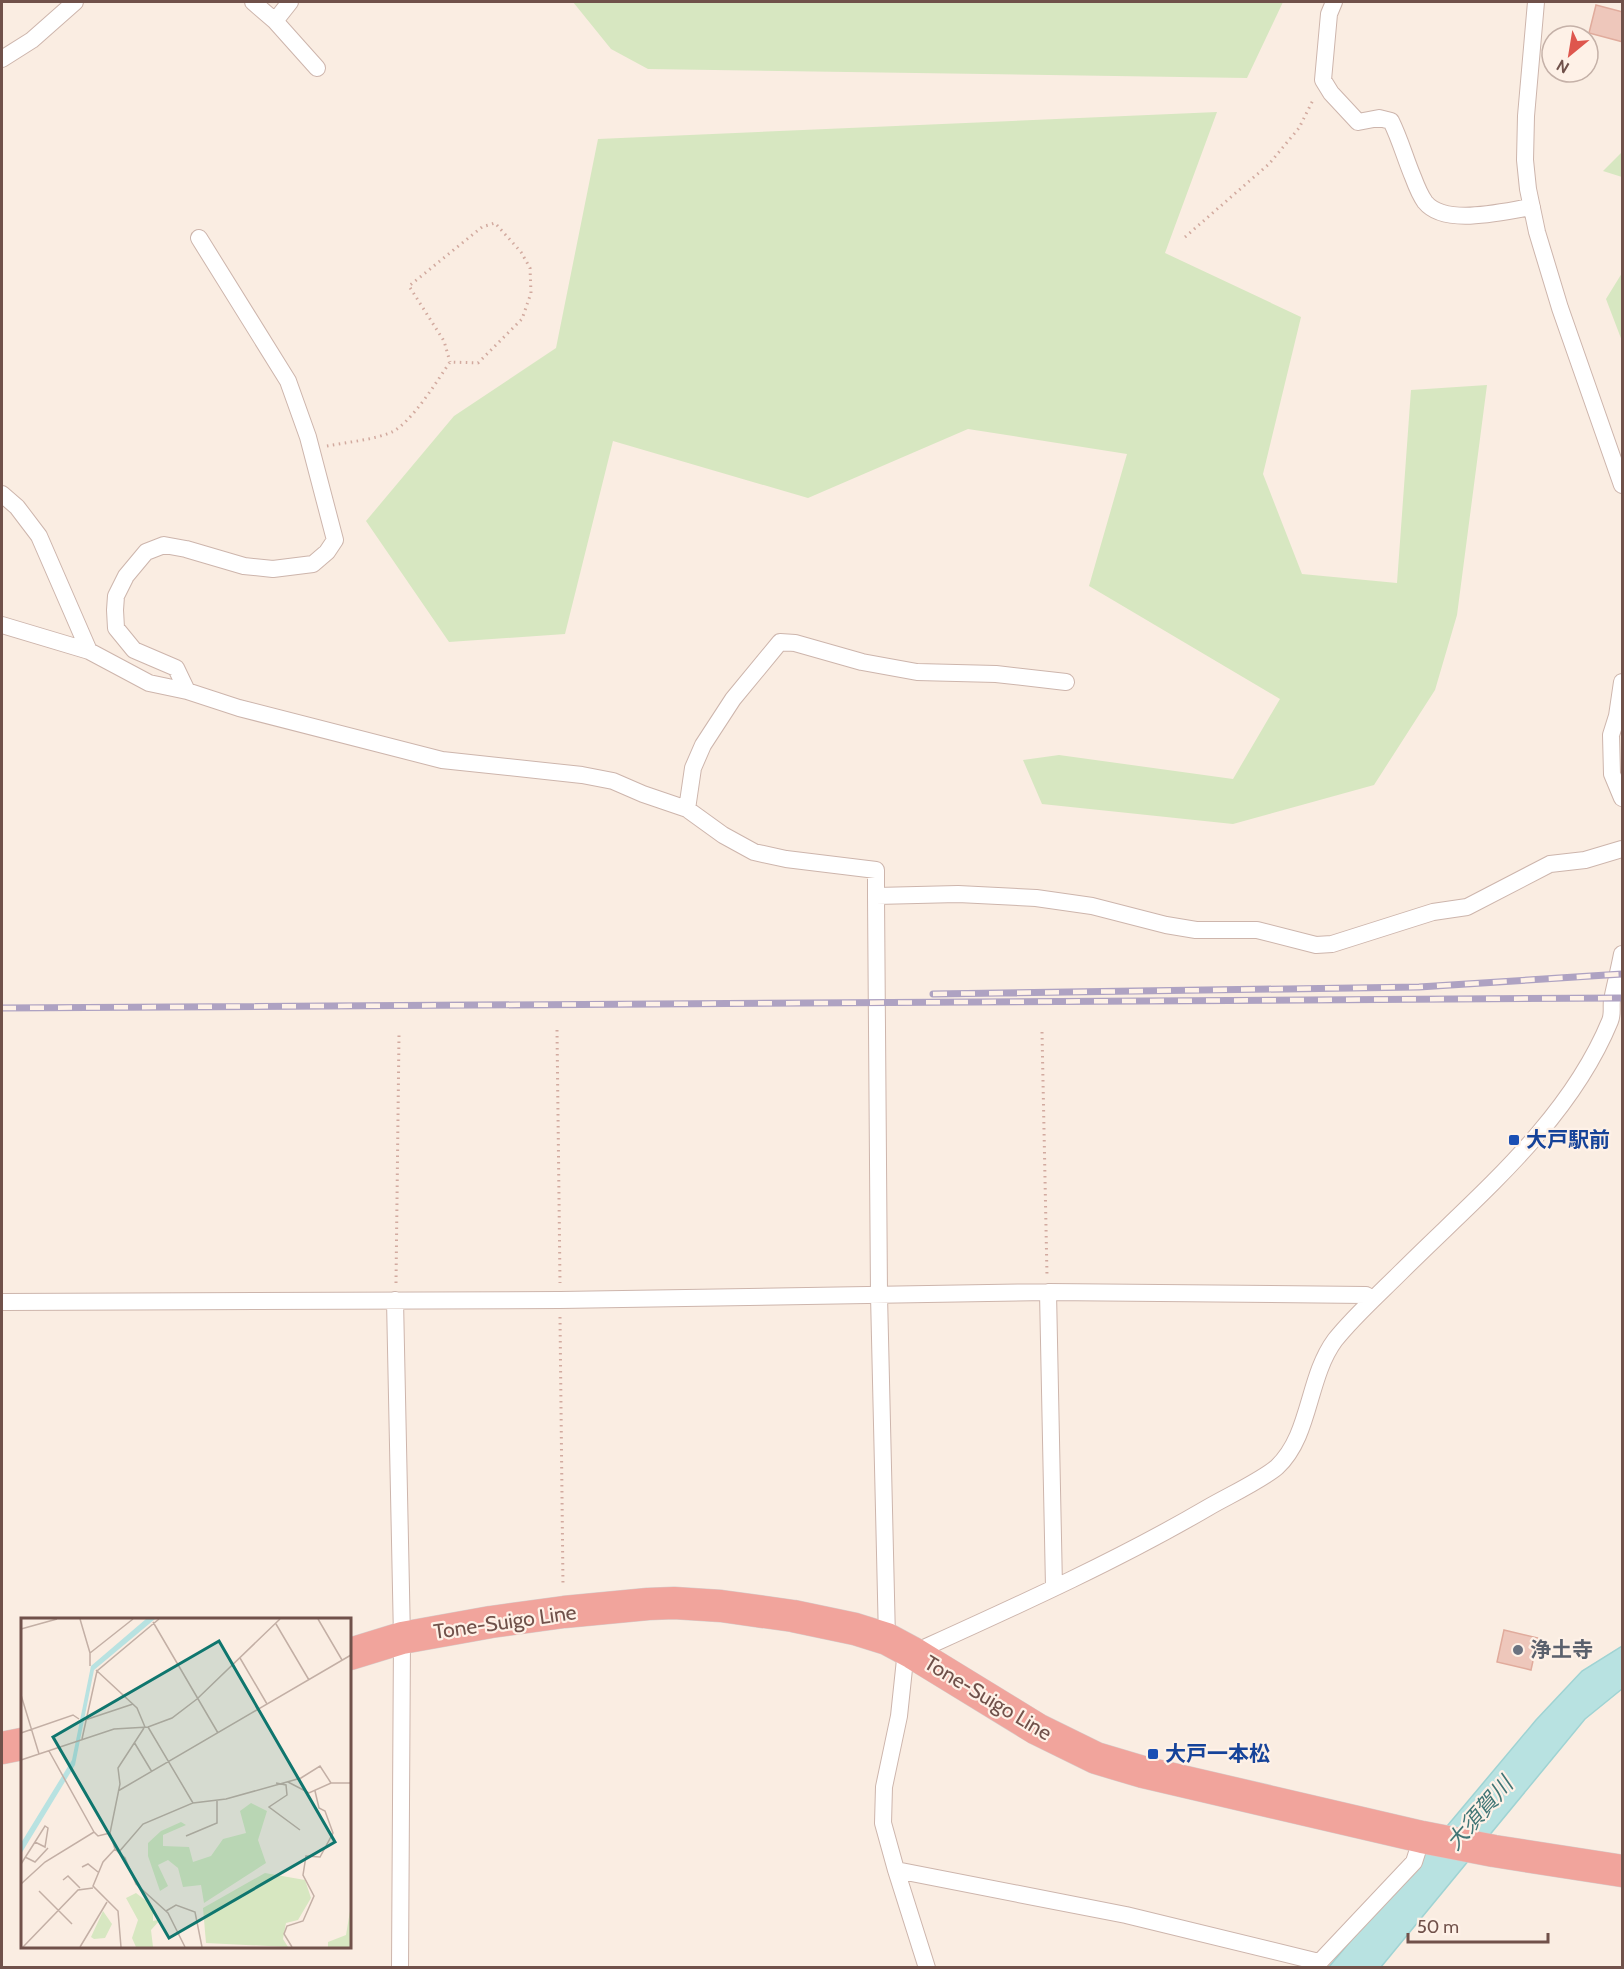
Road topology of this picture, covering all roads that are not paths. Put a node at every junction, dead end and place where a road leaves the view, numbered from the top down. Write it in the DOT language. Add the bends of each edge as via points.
graph roads {
  1 [pos="75,2"];
  2 [pos="253,2"];
  3 [pos="290,2"];
  4 [pos="1334,2"];
  5 [pos="1536,2"];
  6 [pos="275,21"];
  7 [pos="2,59"];
  8 [pos="317,68"];
  9 [pos="1532,207"];
  10 [pos="199,238"];
  11 [pos="1623,484"];
  12 [pos="2,494"];
  13 [pos="2,625"];
  14 [pos="89,651"];
  15 [pos="1066,682"];
  16 [pos="1623,682"];
  17 [pos="187,691"];
  18 [pos="1623,798"];
  19 [pos="687,809"];
  20 [pos="1623,849"];
  21 [pos="876,896"];
  22 [pos="1623,954"];
  23 [pos="1617,1018"];
  24 [pos="1048,1293"];
  25 [pos="879,1295"];
  26 [pos="1373,1299"];
  27 [pos="395,1300"];
  28 [pos="2,1302"];
  29 [pos="1054,1587"];
  30 [pos="402,1638"];
  31 [pos="902,1647"];
  32 [pos="351,1654"];
  33 [pos="21,1744"];
  34 [pos="2,1748"];
  35 [pos="1428,1838"];
  36 [pos="896,1870"];
  37 [pos="1623,1871"];
  38 [pos="1316,1965"];
  39 [pos="400,1968"];
  40 [pos="927,1968"];
  1 -- 7 [label="street" via="32,40"];
  2 -- 6 [label="street"];
  3 -- 6 [label="street"];
  4 -- 9 [label="street" via="1329,14 1323,80 1358,122 1379,118 1391,121 1426,202 1437,211 1461,217"];
  5 -- 9 [label="street" via="1525,160"];
  6 -- 8 [label="street"];
  9 -- 11 [label="street" via="1560,308"];
  10 -- 17 [label="street" via="288,381 335,540 313,564 273,569 164,545 146,552 126,576 116,596 117,628 134,650 176,669"];
  12 -- 14 [label="street" via="39,536"];
  13 -- 14 [label="street"];
  14 -- 17 [label="street" via="149,683"];
  15 -- 19 [label="street" via="996,674 917,672 780,642 733,699 703,745 693,768"];
  16 -- 18 [label="street" via="1611,735 1612,774"];
  17 -- 19 [label="street" via="442,760 613,781"];
  19 -- 21 [label="street" via="754,852 876,870"];
  20 -- 21 [label="street" via="1585,860 1550,864 1467,907 1433,912 1332,944 1316,945 1257,930 1196,930 1092,906 1036,898 958,894"];
  21 -- 25 [label="street"];
  22 -- 23 [label="street" via="1611,1004"];
  23 -- 26 [label="street" via="1581,1078 1543,1130"];
  24 -- 25 [label="street"];
  24 -- 26 [label="street" via="1366,1295"];
  24 -- 29 [label="street"];
  25 -- 27 [label="street"];
  25 -- 31 [label="street"];
  26 -- 29 [label="street" via="1336,1340 1321,1364 1297,1440 1275,1468 1186,1521"];
  27 -- 28 [label="street"];
  27 -- 30 [label="street"];
  29 -- 31 [label="street"];
  30 -- 31 [label="highway, Tone-Suigo Line" via="564,1612 674,1603 793,1616 855,1629"];
  30 -- 32 [label="highway, Tone-Suigo Line"];
  30 -- 39 [label="street"];
  31 -- 35 [label="highway, Tone-Suigo Line" via="1037,1729 1096,1758"];
  31 -- 36 [label="street" via="899,1716 884,1787 884,1823"];
  33 -- 34 [label="highway"];
  35 -- 37 [label="highway, Tone-Suigo Line"];
  35 -- 38 [label="street" via="1414,1862"];
  36 -- 38 [label="street" via="1126,1916"];
  36 -- 40 [label="street"];
}
